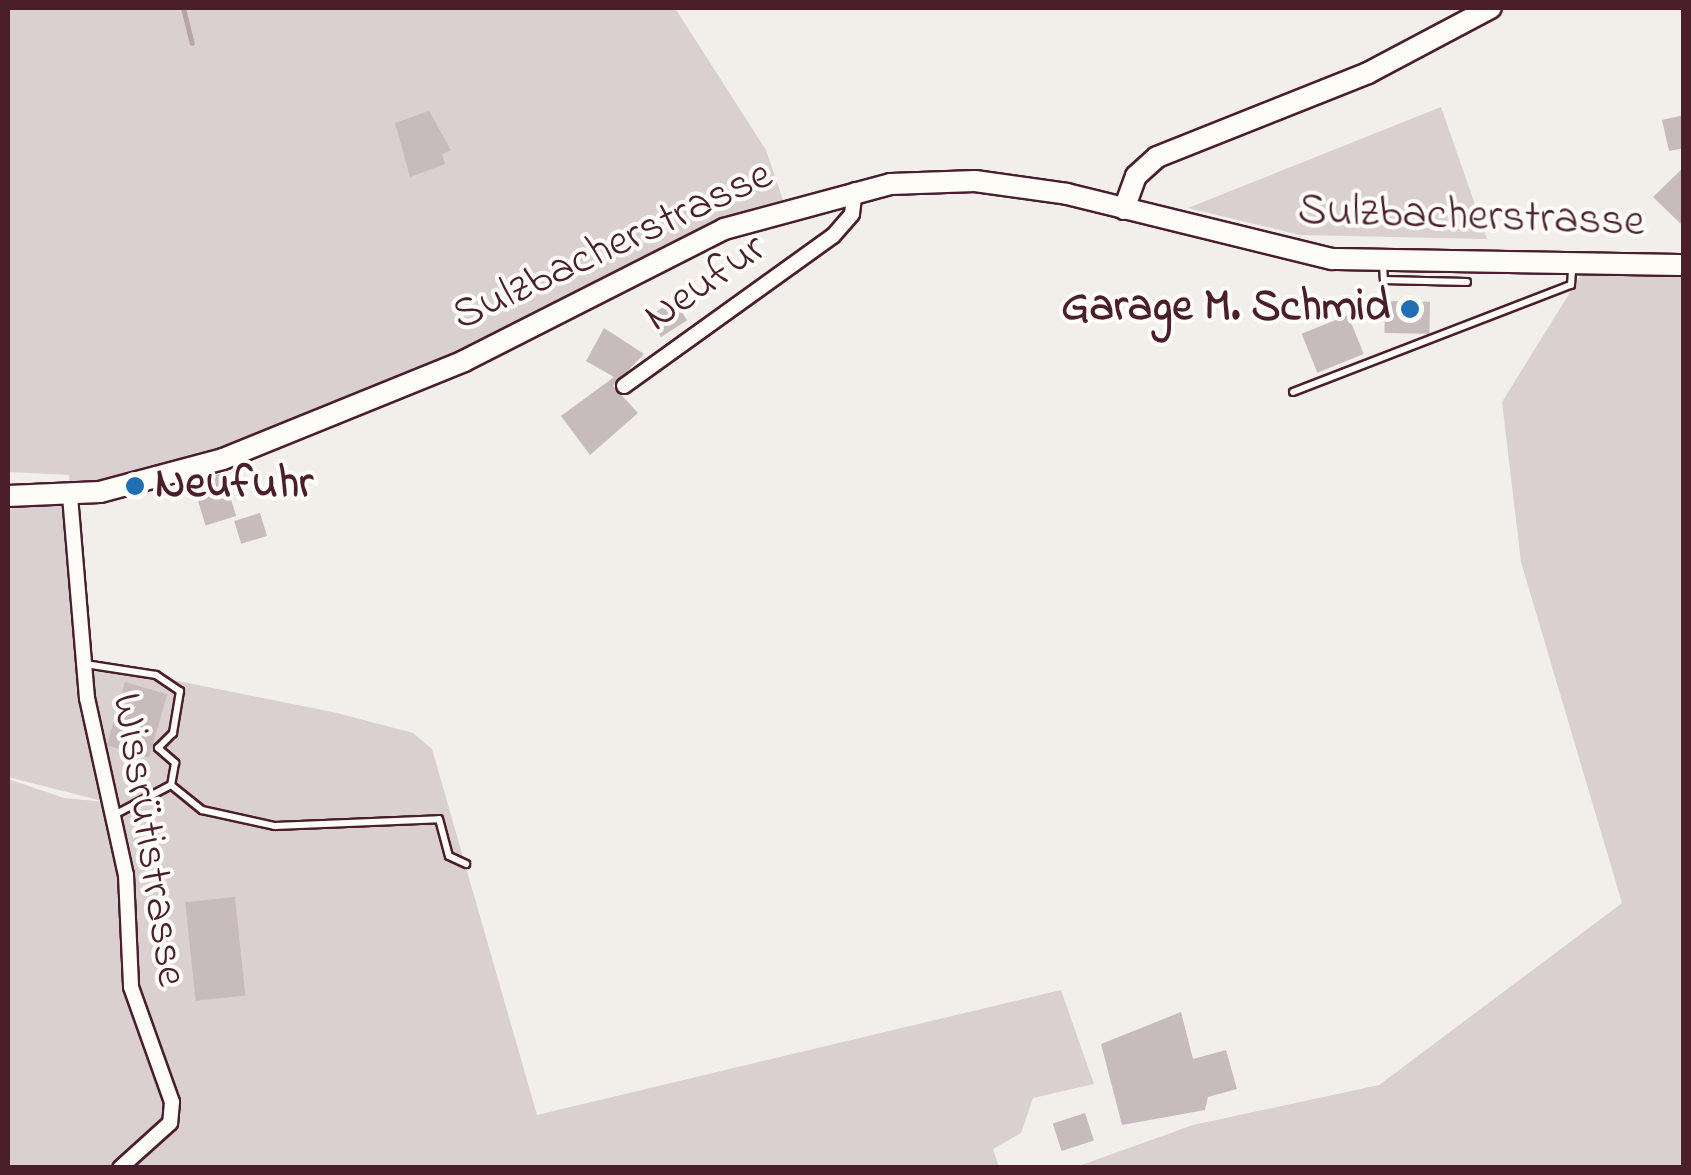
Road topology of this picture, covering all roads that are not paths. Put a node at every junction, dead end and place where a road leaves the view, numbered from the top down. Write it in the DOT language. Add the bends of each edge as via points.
graph roads {
  1 [pos="1490,8"];
  2 [pos="854,190"];
  3 [pos="1124,209"];
  4 [pos="1383,261"];
  5 [pos="1572,263"];
  6 [pos="1684,265"];
  7 [pos="1467,282"];
  8 [pos="624,386"];
  9 [pos="1293,392"];
  10 [pos="8,496"];
  11 [pos="70,496"];
  12 [pos="84,664"];
  13 [pos="171,785"];
  14 [pos="113,816"];
  15 [pos="466,864"];
  16 [pos="120,1168"];
  1 -- 3 [label="street" via="1368,73 1157,157 1136,176"];
  2 -- 3 [label="street, Sulzbacherstrasse" via="976,181"];
  2 -- 8 [label="street, Neufur" via="852,214 833,236"];
  2 -- 11 [label="street, Sulzbacherstrasse" via="724,228 359,406 177,475"];
  3 -- 4 [label="street, Sulzbacherstrasse" via="1258,247"];
  4 -- 5 [label="street, Sulzbacherstrasse"];
  4 -- 7 [label="lane" via="1384,280"];
  5 -- 6 [label="street, Sulzbacherstrasse"];
  5 -- 9 [label="lane" via="1571,286"];
  10 -- 11 [label="street, Sulzbacherstrasse"];
  11 -- 12 [label="street, Wissrütistrasse"];
  12 -- 13 [label="lane" via="178,686 174,733 158,748 173,757"];
  12 -- 14 [label="street, Wissrütistrasse"];
  13 -- 14 [label="lane"];
  13 -- 15 [label="lane" via="212,813 275,826 439,819 449,856"];
  14 -- 16 [label="street, Wissrütistrasse" via="131,987 172,1102 170,1123"];
}
